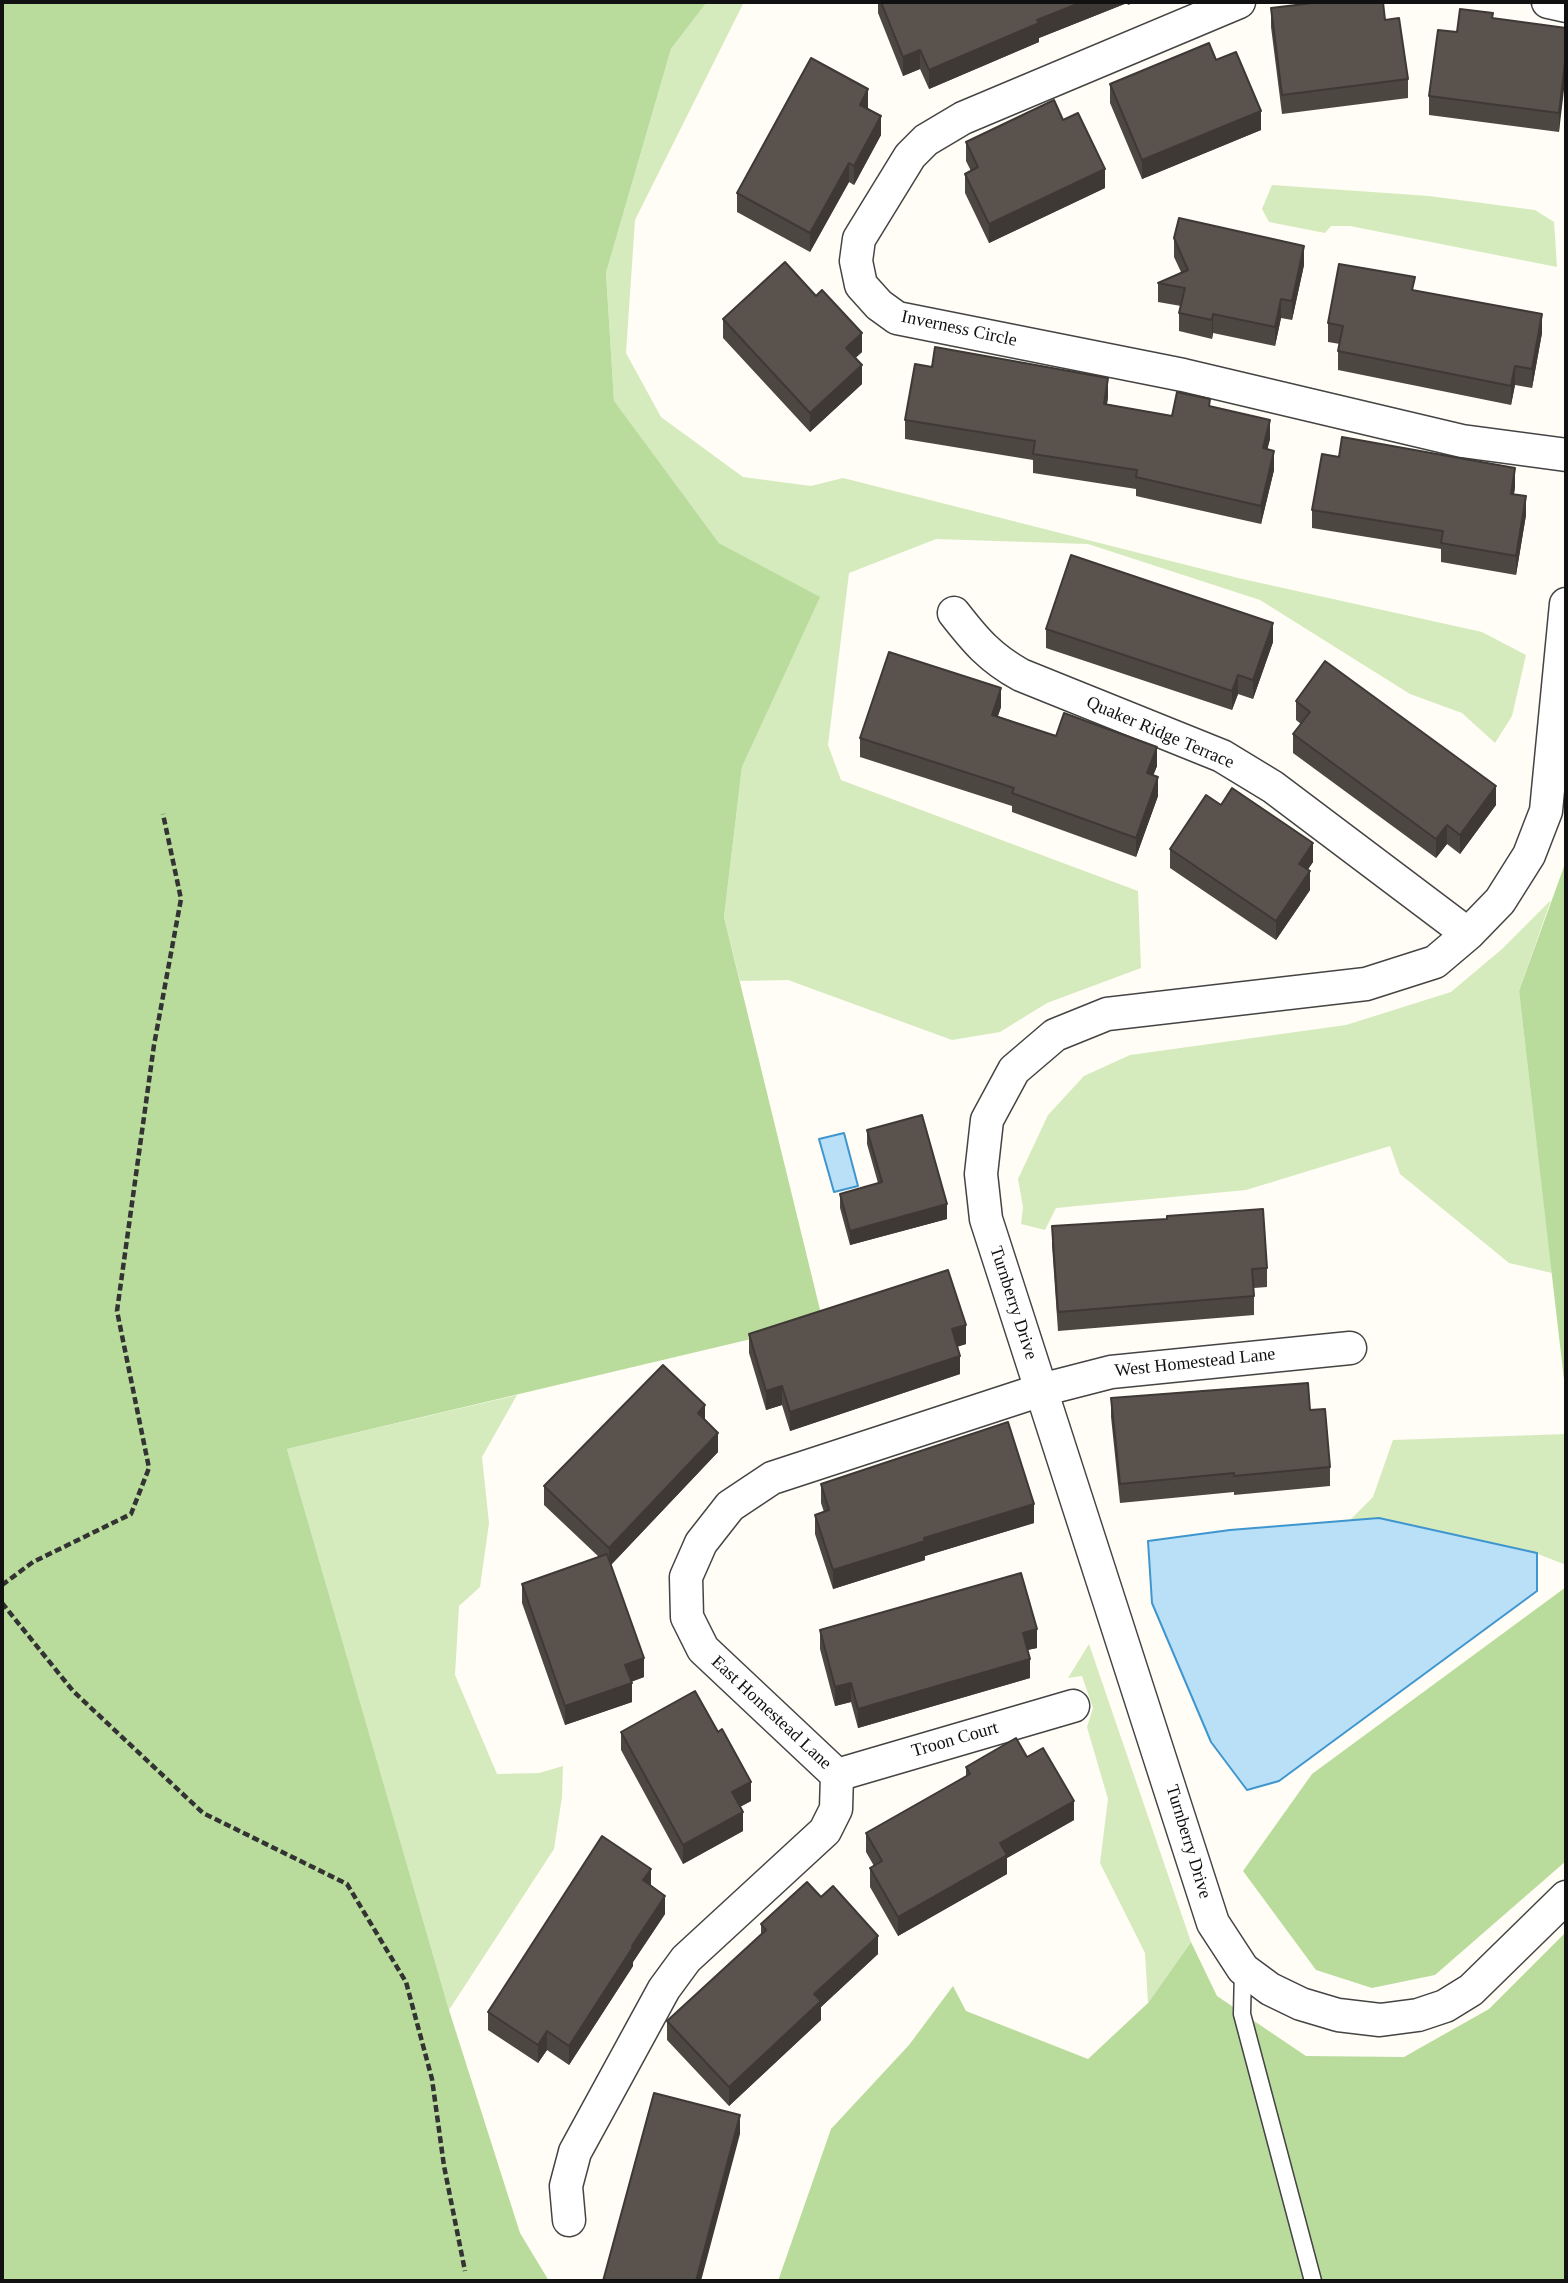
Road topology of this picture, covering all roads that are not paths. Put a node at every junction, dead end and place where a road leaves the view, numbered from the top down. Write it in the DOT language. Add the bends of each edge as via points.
graph roads {
  1 [pos="1238,2"];
  2 [pos="1548,2"];
  3 [pos="1566,6"];
  4 [pos="1566,455"];
  5 [pos="1566,604"];
  6 [pos="954,613"];
  7 [pos="1468,934"];
  8 [pos="1350,1348"];
  9 [pos="1041,1390"];
  10 [pos="1073,1706"];
  11 [pos="837,1775"];
  12 [pos="1566,1897"];
  13 [pos="1243,1969"];
  14 [pos="569,2220"];
  15 [pos="1313,2281"];
  1 -- 4 [label="street, Inverness Circle" via="963,118 926,140 910,156 859,239 856,261 861,285 897,318 1183,375 1462,441"];
  2 -- 3 [label="street"];
  5 -- 7 [label="street, Turnberry Drive" via="1546,811 1529,855 1500,901"];
  6 -- 7 [label="street, Quaker Ridge Terrace" via="978,645 1021,675 1222,756 1273,787"];
  7 -- 9 [label="street, Turnberry Drive" via="1436,962 1366,984 1107,1014 1055,1035 1014,1070 987,1120 981,1174 986,1219"];
  8 -- 9 [label="street, West Homestead Lane" via="1138,1368"];
  9 -- 11 [label="street, East Homestead Lane" via="772,1478 730,1506 701,1542 686,1577 686,1591 687,1617 703,1649"];
  9 -- 13 [label="street, Turnberry Drive" via="1213,1923"];
  10 -- 11 [label="street, Troon Court"];
  11 -- 14 [label="street, East Homestead Lane" via="836,1808 825,1830 686,1959 664,1989 575,2152 566,2186"];
  12 -- 13 [label="street, Turnberry Drive" via="1471,1990 1419,2015 1380,2020 1338,2015 1270,1989"];
  13 -- 15 [label="lane" via="1242,2014"];
}
